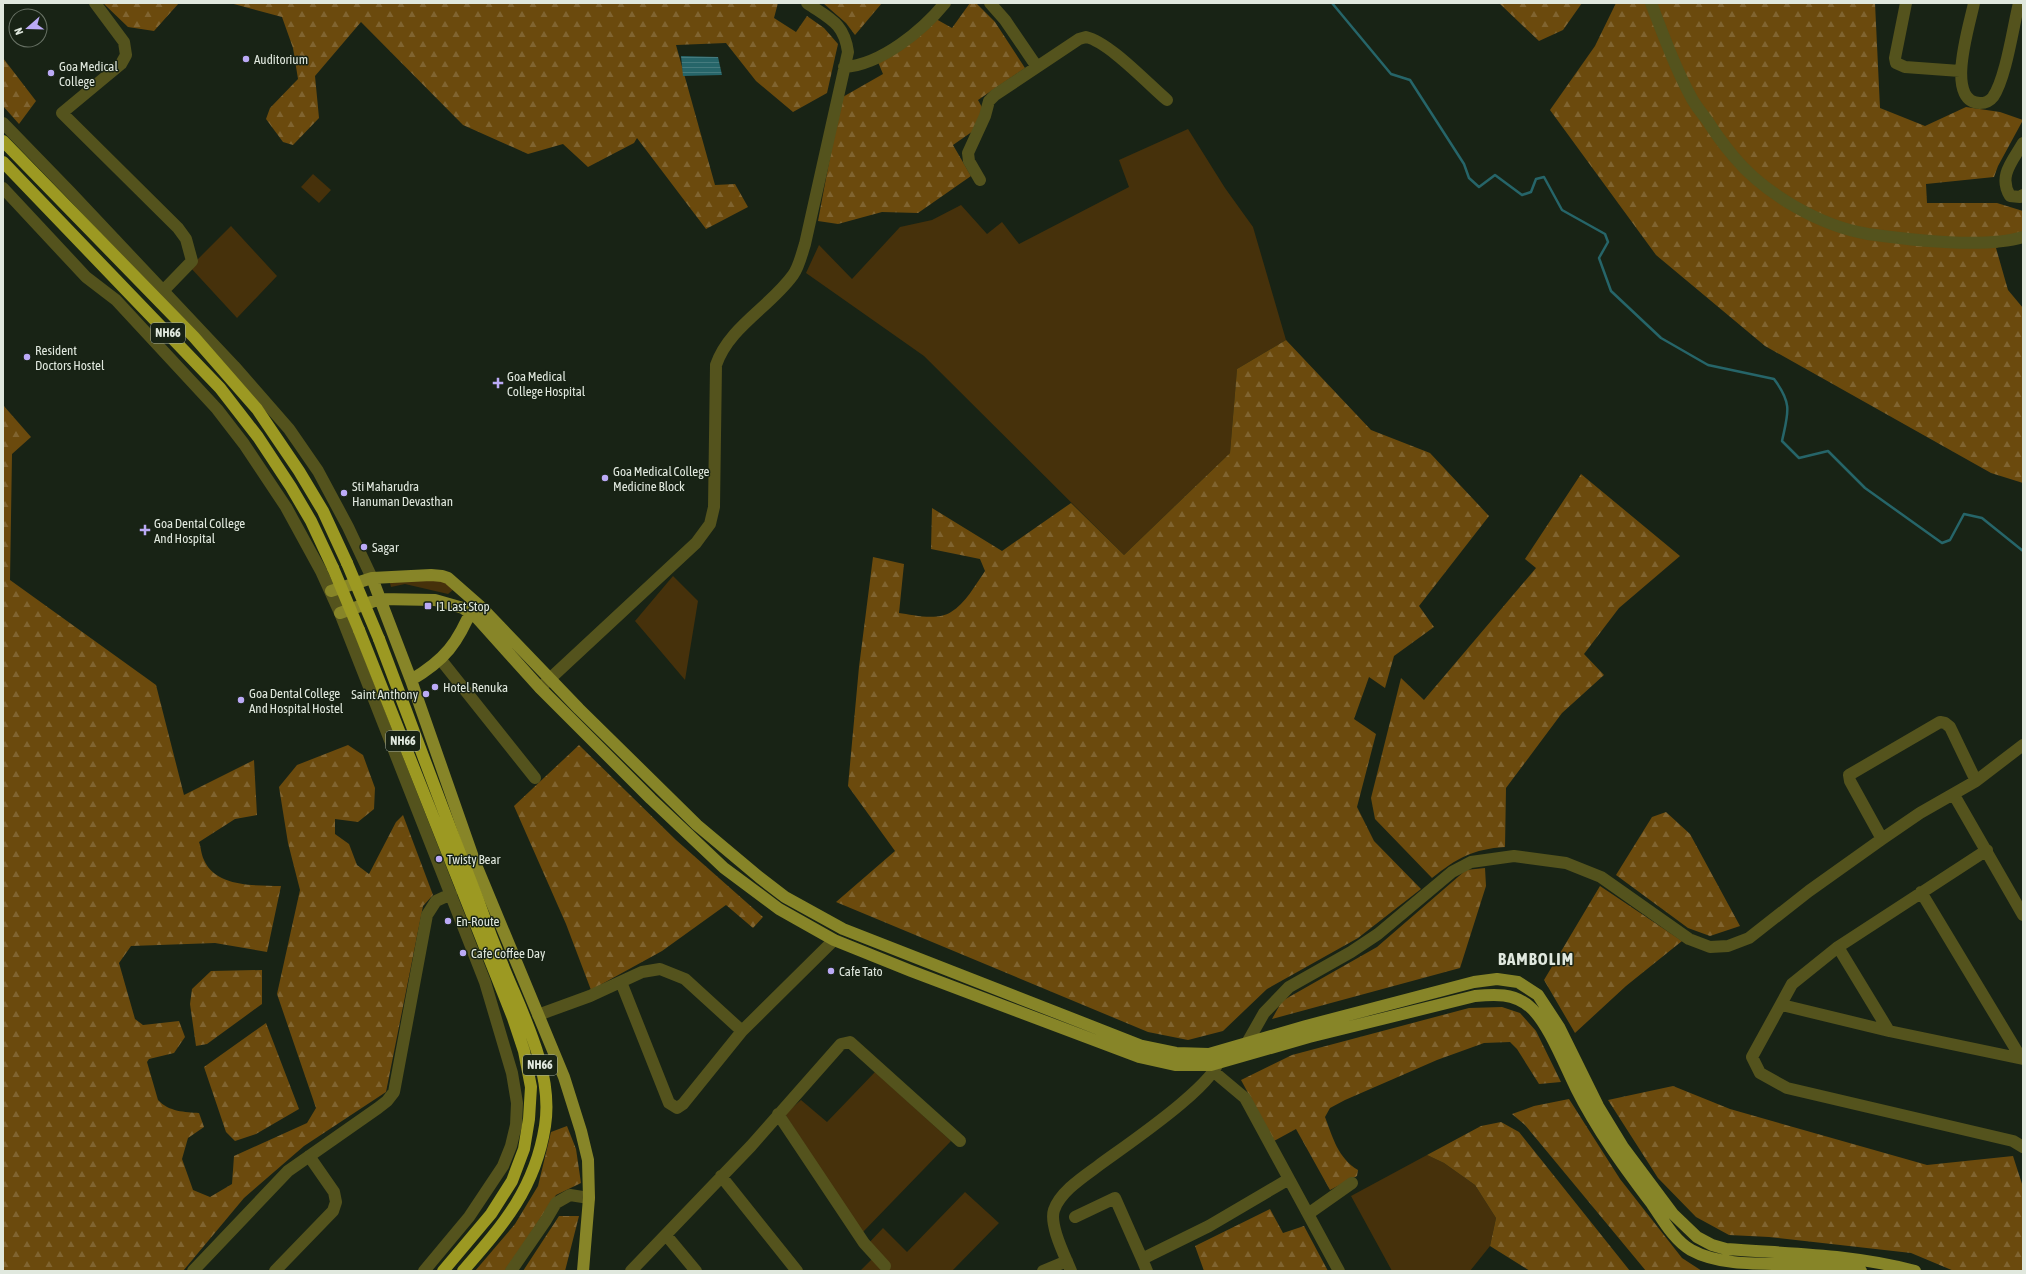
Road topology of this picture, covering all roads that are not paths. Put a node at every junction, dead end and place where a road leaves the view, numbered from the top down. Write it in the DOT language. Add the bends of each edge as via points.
graph roads {
  1 [pos="95,3"];
  2 [pos="807,3"];
  3 [pos="945,3"];
  4 [pos="990,3"];
  5 [pos="1651,3"];
  6 [pos="1906,3"];
  7 [pos="1974,3"];
  8 [pos="2019,3"];
  9 [pos="844,67"];
  10 [pos="1037,67"];
  11 [pos="1960,71"];
  12 [pos="1167,100"];
  13 [pos="3,123"];
  14 [pos="3,141"];
  15 [pos="2023,143"];
  16 [pos="3,162"];
  17 [pos="980,180"];
  18 [pos="3,188"];
  19 [pos="2023,195"];
  20 [pos="2023,237"];
  21 [pos="163,291"];
  22 [pos="372,578"];
  23 [pos="331,591"];
  24 [pos="380,599"];
  25 [pos="475,601"];
  26 [pos="340,613"];
  27 [pos="470,613"];
  28 [pos="441,660"];
  29 [pos="550,679"];
  30 [pos="411,680"];
  31 [pos="540,688"];
  32 [pos="2023,745"];
  33 [pos="535,778"];
  34 [pos="1976,781"];
  35 [pos="1954,794"];
  36 [pos="1882,839"];
  37 [pos="1987,850"];
  38 [pos="1921,892"];
  39 [pos="450,894"];
  40 [pos="2023,915"];
  41 [pos="834,940"];
  42 [pos="1838,947"];
  43 [pos="621,982"];
  44 [pos="1782,1005"];
  45 [pos="538,1014"];
  46 [pos="742,1031"];
  47 [pos="1889,1031"];
  48 [pos="1246,1044"];
  49 [pos="1240,1058"];
  50 [pos="2022,1058"];
  51 [pos="1218,1062"];
  52 [pos="778,1114"];
  53 [pos="960,1141"];
  54 [pos="2023,1147"];
  55 [pos="309,1156"];
  56 [pos="721,1176"];
  57 [pos="1289,1179"];
  58 [pos="1352,1183"];
  59 [pos="589,1198"];
  60 [pos="1308,1214"];
  61 [pos="1075,1217"];
  62 [pos="666,1235"];
  63 [pos="1142,1259"];
  64 [pos="885,1266"];
  65 [pos="1069,1266"];
  66 [pos="193,1271"];
  67 [pos="275,1271"];
  68 [pos="424,1271"];
  69 [pos="444,1271"];
  70 [pos="463,1271"];
  71 [pos="511,1271"];
  72 [pos="583,1271"];
  73 [pos="631,1271"];
  74 [pos="696,1271"];
  75 [pos="797,1271"];
  76 [pos="1043,1271"];
  77 [pos="1147,1271"];
  78 [pos="1339,1271"];
  79 [pos="1861,1271"];
  80 [pos="1915,1271"];
  1 -- 21 [label="street" via="124,42 126,55 121,64 62,113 178,228 186,240 192,261"];
  2 -- 9 [label="street" via="840,26 846,38 848,52"];
  3 -- 9 [label="street" via="912,36 854,67"];
  4 -- 10 [label="street" via="1005,20"];
  5 -- 20 [label="street" via="1690,96 1712,128 1734,158 1766,187 1788,202 1813,216 1868,234 1996,243"];
  6 -- 11 [label="street" via="1896,63 1905,67"];
  7 -- 11 [label="street"];
  8 -- 11 [label="street" via="2001,78 1993,98 1984,103 1974,103 1965,96"];
  9 -- 29 [label="street" via="805,244 794,274 736,333 720,352 716,365 714,507 710,524 696,543"];
  10 -- 12 [label="street" via="1079,38 1090,38 1118,57"];
  10 -- 17 [label="street" via="989,101 968,153 969,161"];
  13 -- 21 [label="street"];
  14 -- 70 [label="highway, NH66, bridge" via="194,337 269,426 323,512 379,639 525,1021 547,1095 545,1125 528,1186 506,1221"];
  15 -- 19 [label="street" via="2005,177 2005,187 2010,196 2020,198"];
  16 -- 69 [label="highway, NH66, bridge" via="220,388 258,437 291,487 333,568 513,1018 524,1051 531,1088 524,1149 512,1181 491,1214"];
  18 -- 23 [label="street" via="86,277 116,300 217,409 286,507"];
  21 -- 22 [label="street" via="289,429 323,480"];
  22 -- 23 [label="main road"];
  22 -- 24 [label="main road"];
  22 -- 25 [label="main road" via="431,574 448,578"];
  23 -- 26 [label="street"];
  24 -- 26 [label="main road"];
  24 -- 27 [label="main road" via="435,600 458,605"];
  24 -- 30 [label="main road"];
  25 -- 27 [label="main road"];
  25 -- 29 [label="main road"];
  26 -- 39 [label="street"];
  27 -- 28 [label="main road" via="460,637"];
  27 -- 31 [label="main road"];
  28 -- 30 [label="main road"];
  28 -- 33 [label="street"];
  29 -- 31 [label="street"];
  29 -- 51 [label="main road" via="697,825 785,897 823,919 922,961 1142,1046 1176,1053 1209,1054"];
  30 -- 45 [label="main road" via="482,880"];
  31 -- 41 [label="main road" via="724,868 779,909"];
  32 -- 34 [label="street"];
  34 -- 35 [label="street"];
  34 -- 36 [label="street" via="1950,726 1945,722 1940,722 1849,774 1850,781"];
  35 -- 36 [label="street"];
  35 -- 37 [label="street"];
  36 -- 48 [label="street" via="1749,938 1728,946 1710,947 1690,939 1601,877 1566,863 1514,856 1472,862 1452,872 1378,934 1289,987 1264,1013"];
  37 -- 38 [label="street"];
  37 -- 40 [label="street"];
  38 -- 42 [label="street"];
  38 -- 50 [label="street"];
  39 -- 55 [label="street" via="436,901 427,915 394,1092 378,1108"];
  39 -- 68 [label="street" via="485,982 512,1073 517,1103 516,1125 503,1166 469,1217"];
  41 -- 46 [label="street"];
  41 -- 51 [label="main road" via="1139,1057 1175,1065 1211,1065"];
  42 -- 44 [label="street" via="1792,984"];
  42 -- 47 [label="street"];
  43 -- 45 [label="street"];
  43 -- 46 [label="street" via="642,972 660,969 685,979"];
  43 -- 46 [label="street" via="669,1103 676,1108 683,1104"];
  44 -- 47 [label="street"];
  44 -- 54 [label="street" via="1752,1057 1760,1072 1787,1088 2013,1141"];
  45 -- 59 [label="main road" via="564,1077 581,1131 588,1160"];
  47 -- 50 [label="street"];
  48 -- 49 [label="street"];
  48 -- 51 [label="main road"];
  48 -- 80 [label="main road" via="1474,982 1497,979 1518,982 1538,995 1559,1027 1598,1106 1623,1147 1673,1214 1697,1237 1726,1249 1817,1254 1884,1262"];
  49 -- 51 [label="main road"];
  49 -- 79 [label="main road" via="1310,1037 1475,996 1511,996 1530,1007 1549,1033 1588,1112 1614,1153 1676,1236 1690,1249 1706,1258 1724,1261"];
  51 -- 57 [label="street" via="1245,1098"];
  51 -- 65 [label="street" via="1189,1097 1061,1197 1053,1211 1053,1226"];
  52 -- 53 [label="street" via="841,1044 850,1042"];
  52 -- 56 [label="street"];
  52 -- 64 [label="street" via="864,1243"];
  55 -- 66 [label="street" via="288,1171"];
  55 -- 67 [label="street" via="334,1192 336,1202 333,1211"];
  56 -- 62 [label="street"];
  56 -- 75 [label="street"];
  57 -- 60 [label="street"];
  57 -- 63 [label="street" via="1209,1226"];
  58 -- 60 [label="street"];
  59 -- 71 [label="street" via="570,1194 556,1203"];
  59 -- 72 [label="main road"];
  60 -- 78 [label="street"];
  61 -- 63 [label="street" via="1115,1198"];
  62 -- 73 [label="street"];
  62 -- 74 [label="street"];
  63 -- 77 [label="street"];
  65 -- 76 [label="street"];
}
